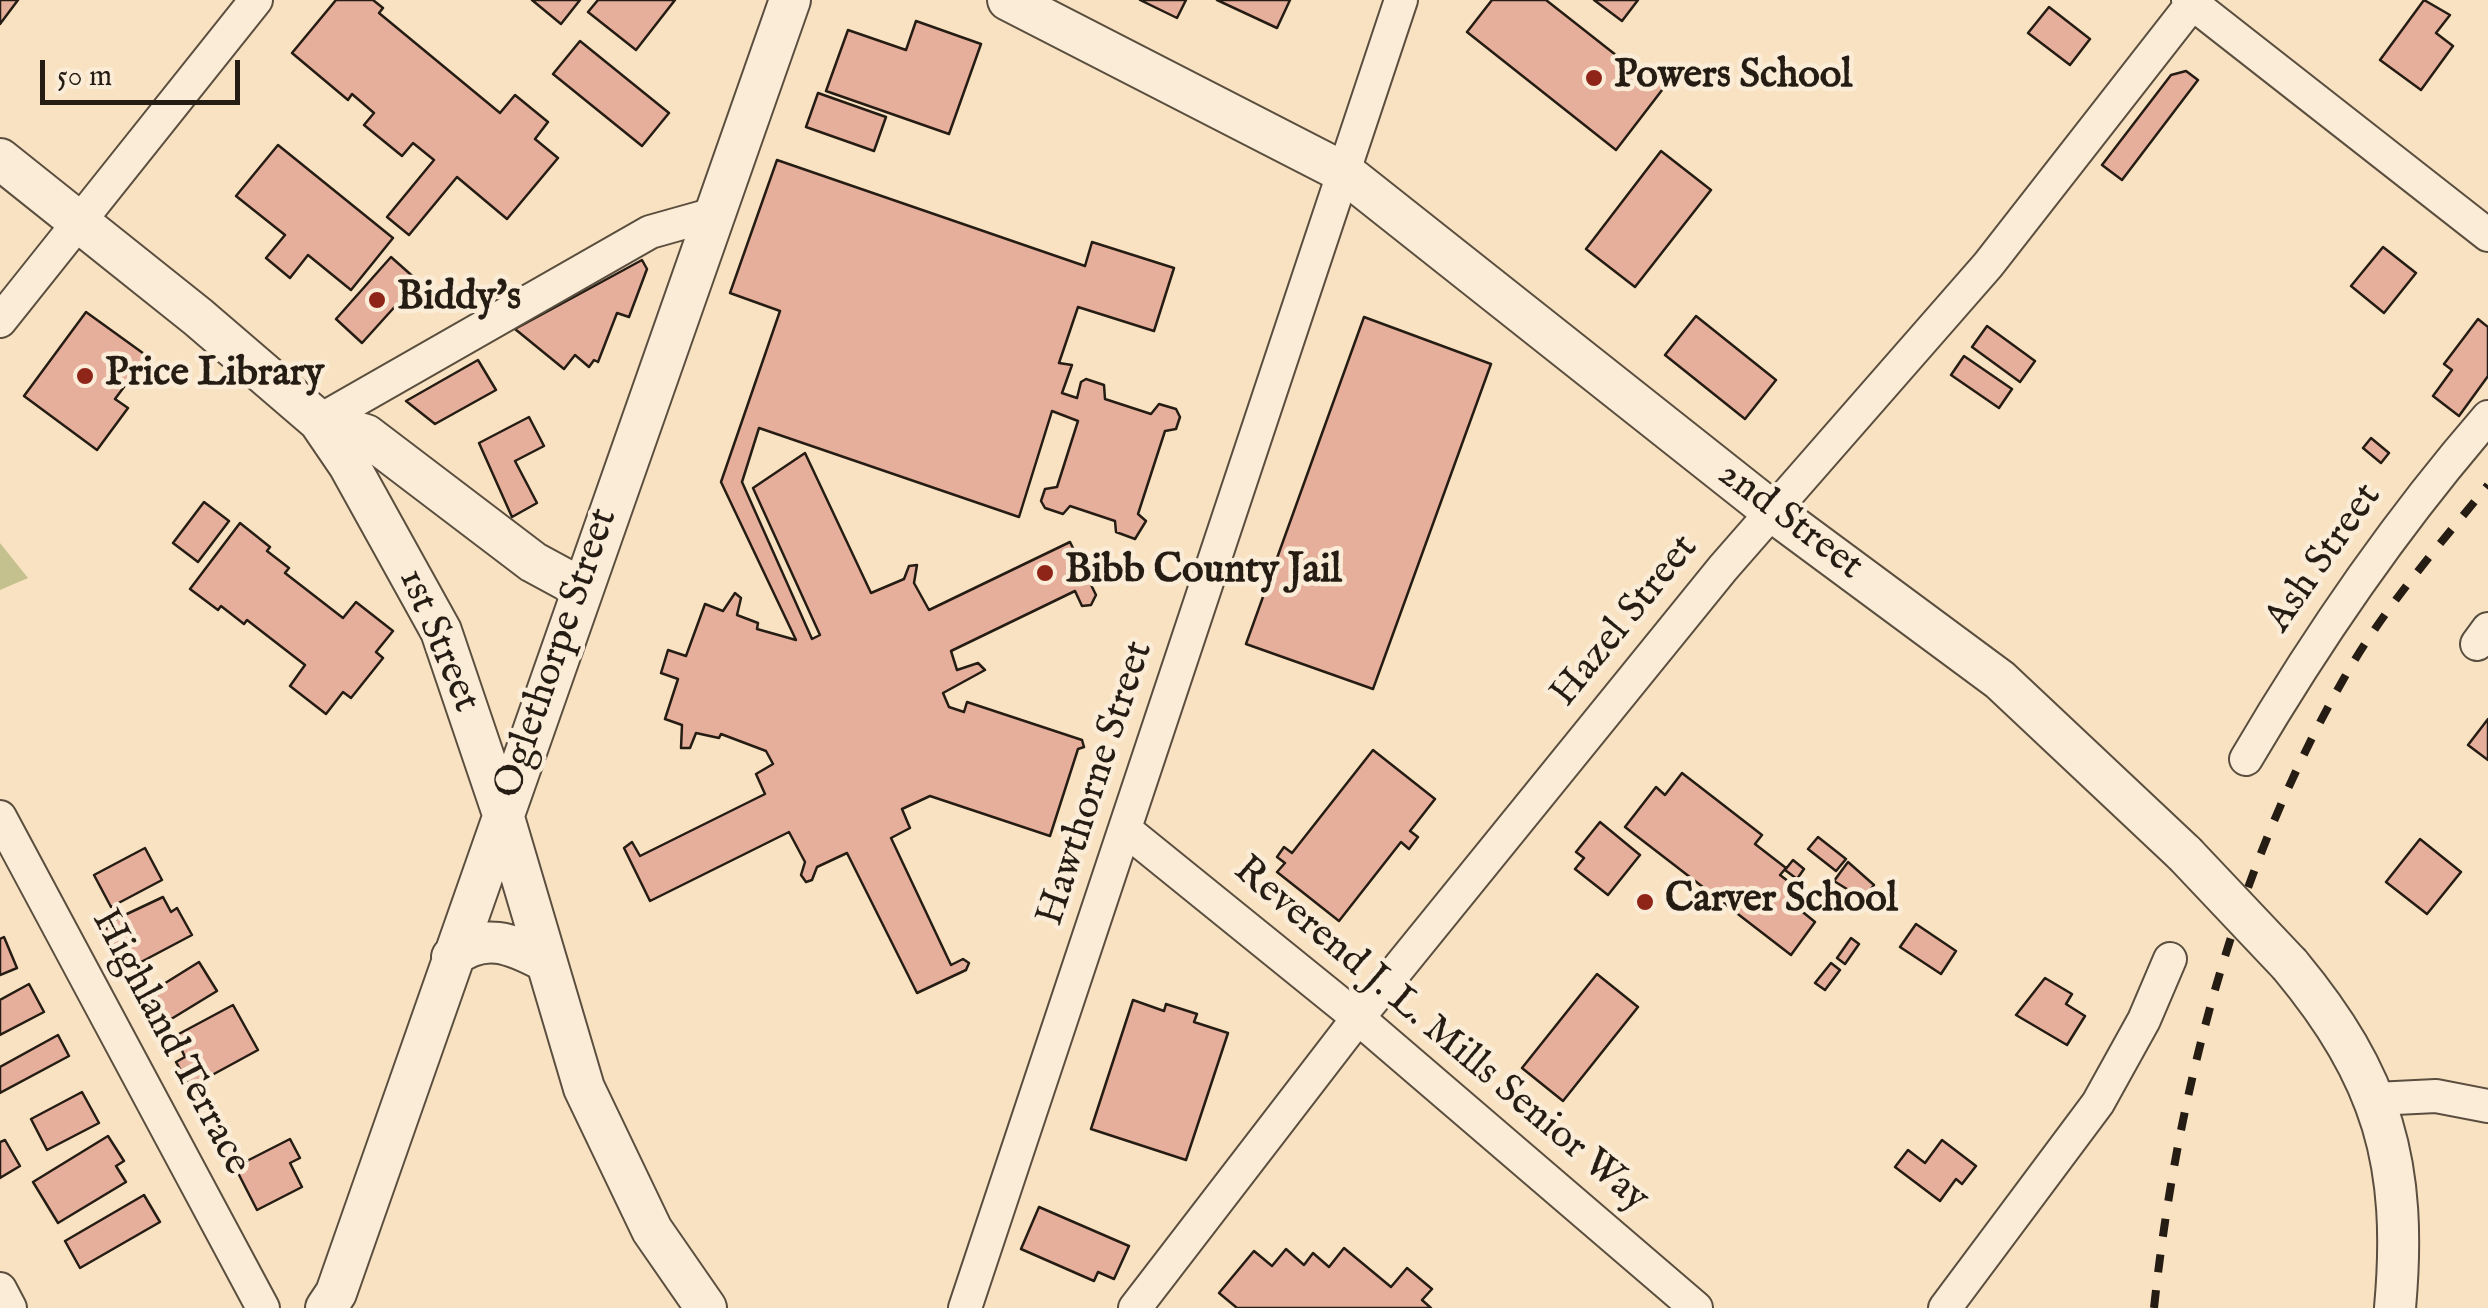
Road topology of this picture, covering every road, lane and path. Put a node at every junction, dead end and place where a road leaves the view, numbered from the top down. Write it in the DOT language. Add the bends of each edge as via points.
graph roads {
  1 [pos="256,0"];
  2 [pos="790,0"];
  3 [pos="1008,0"];
  4 [pos="1401,0"];
  5 [pos="2192,1"];
  6 [pos="0,159"];
  7 [pos="1346,173"];
  8 [pos="714,214"];
  9 [pos="78,222"];
  10 [pos="2488,235"];
  11 [pos="0,321"];
  12 [pos="2488,417"];
  13 [pos="320,421"];
  14 [pos="1774,512"];
  15 [pos="581,588"];
  16 [pos="2246,758"];
  17 [pos="502,811"];
  18 [pos="0,817"];
  19 [pos="1127,831"];
  20 [pos="452,956"];
  21 [pos="2170,959"];
  22 [pos="544,961"];
  23 [pos="1358,1018"];
  24 [pos="2374,1099"];
  25 [pos="2488,1106"];
  26 [pos="0,1289"];
  27 [pos="10,1308"];
  28 [pos="263,1308"];
  29 [pos="326,1308"];
  30 [pos="706,1308"];
  31 [pos="964,1308"];
  32 [pos="1135,1308"];
  33 [pos="1696,1308"];
  34 [pos="1944,1308"];
  35 [pos="2395,1308"];
  1 -- 9 [label="street"];
  2 -- 8 [label="street, Oglethorpe Street"];
  3 -- 7 [label="street, 2nd Street"];
  4 -- 7 [label="street, Hawthorne Street"];
  5 -- 10 [label="street"];
  5 -- 14 [label="street, Hazel Street" via="1988,264"];
  6 -- 9 [label="street, 1st Street"];
  7 -- 14 [label="street, 2nd Street"];
  7 -- 19 [label="street, Hawthorne Street"];
  8 -- 13 [label="street" via="650,232"];
  8 -- 15 [label="street, Oglethorpe Street"];
  9 -- 11 [label="street"];
  9 -- 13 [label="street, 1st Street"];
  12 -- 16 [label="street, Ash Street" via="2378,554"];
  13 -- 15 [label="street" via="366,435 533,562"];
  13 -- 17 [label="street, 1st Street" via="442,631"];
  14 -- 23 [label="street, Hazel Street"];
  14 -- 24 [label="street, 2nd Street, bridge" via="2000,680 2185,854 2334,1022"];
  15 -- 17 [label="street, Oglethorpe Street"];
  17 -- 20 [label="street, Oglethorpe Street"];
  17 -- 22 [label="street, 1st Street"];
  18 -- 28 [label="street, Highland Terrace"];
  19 -- 23 [label="street, Reverend J. L. Mills Senior Way"];
  19 -- 31 [label="street, Hawthorne Street"];
  20 -- 22 [label="street" via="471,942 493,940"];
  20 -- 29 [label="street, Oglethorpe Street"];
  21 -- 34 [label="street" via="2098,1103"];
  22 -- 30 [label="street, 1st Street" via="606,1140 652,1230"];
  23 -- 32 [label="street, Hazel Street"];
  23 -- 33 [label="street, Reverend J. L. Mills Senior Way"];
  24 -- 25 [label="street" via="2436,1096"];
  24 -- 35 [label="street, 2nd Street" via="2395,1164"];
  26 -- 27 [label="street"];
}
